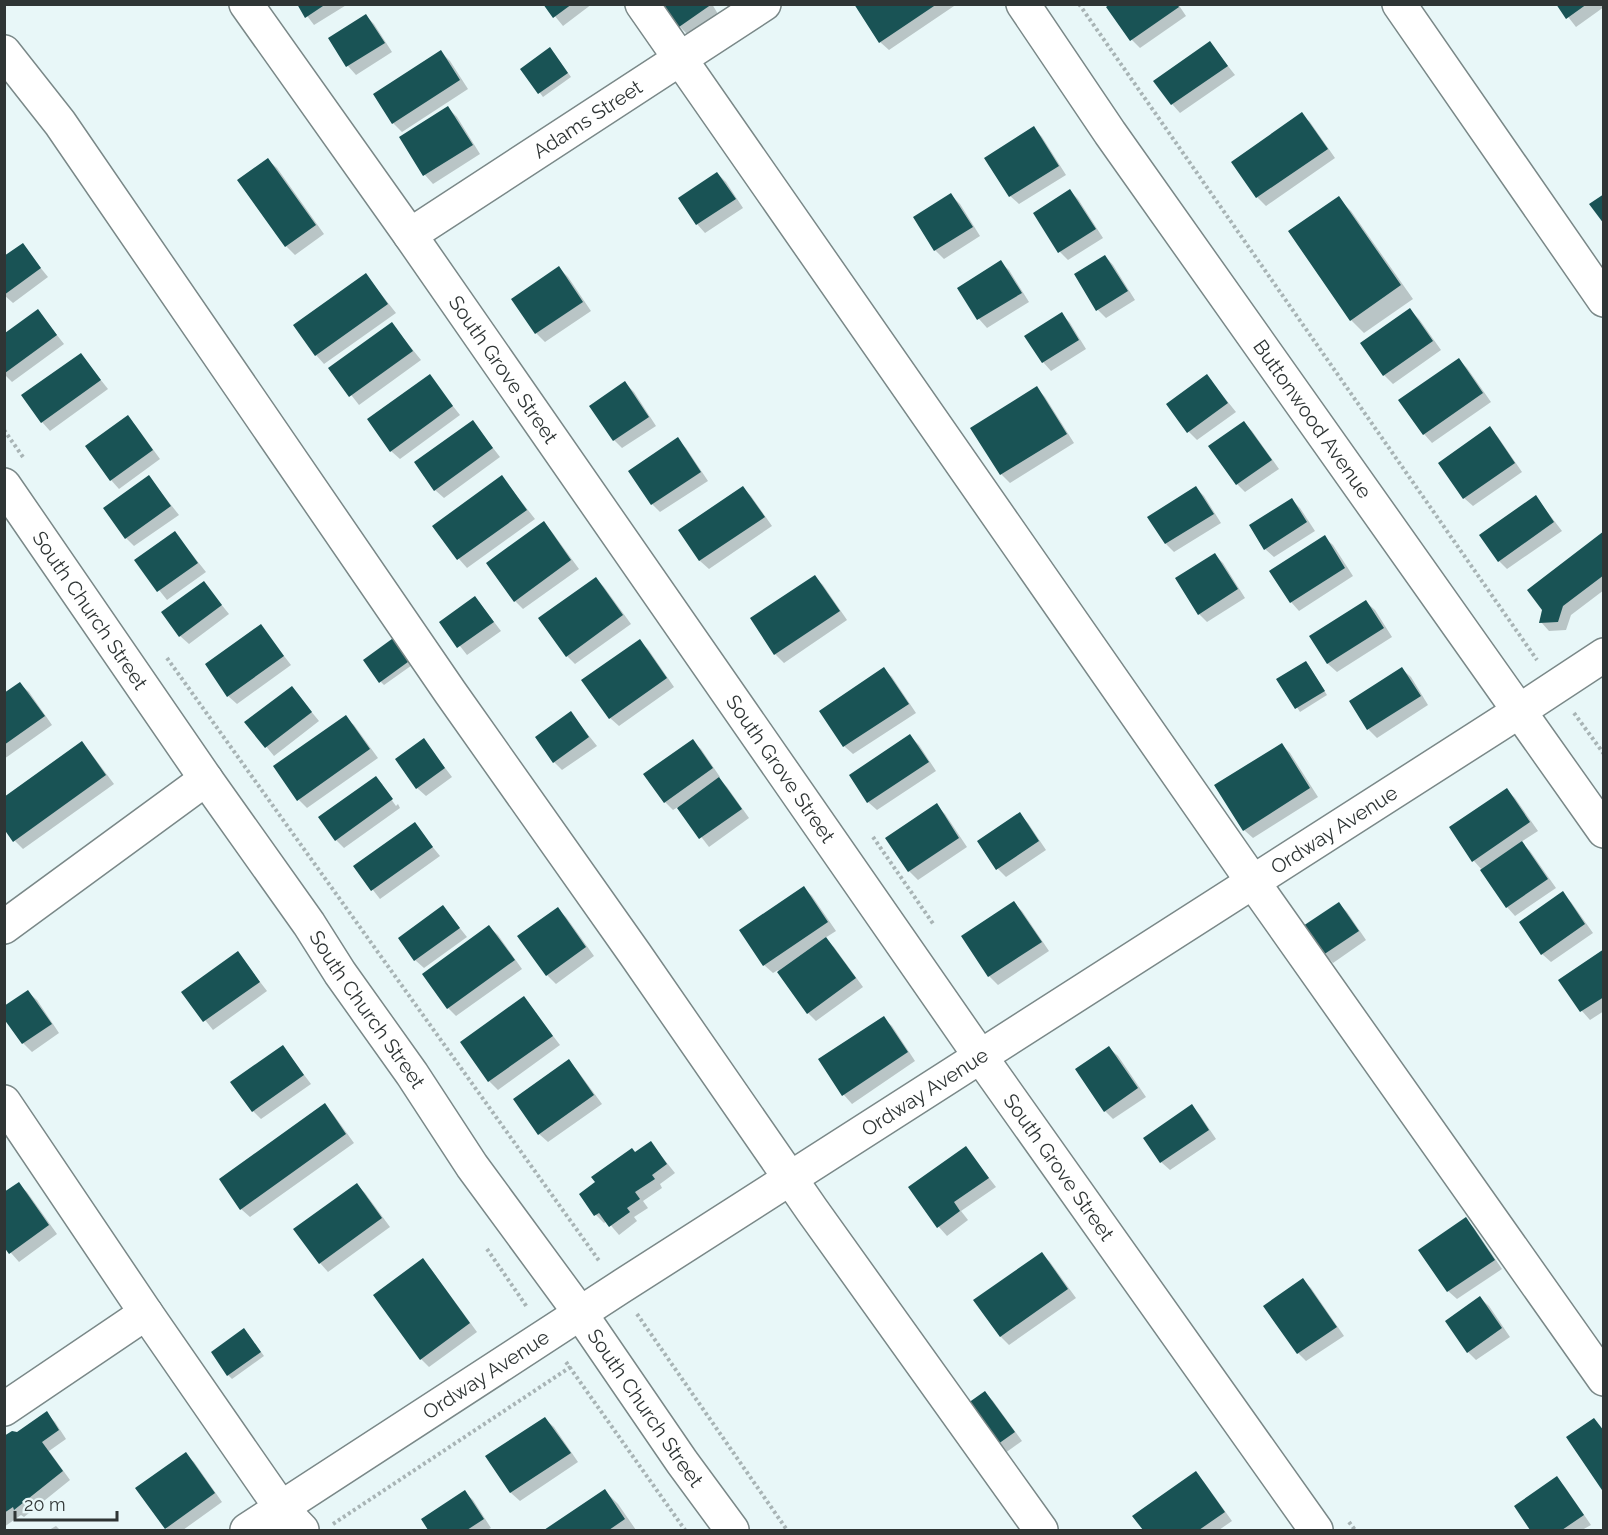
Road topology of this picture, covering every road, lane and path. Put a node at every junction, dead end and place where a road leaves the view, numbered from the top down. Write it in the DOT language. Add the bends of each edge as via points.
graph roads {
  1 [pos="246,4"];
  2 [pos="642,4"];
  3 [pos="764,4"];
  4 [pos="1023,4"];
  5 [pos="1079,4"];
  6 [pos="1399,4"];
  7 [pos="4,52"];
  8 [pos="680,60"];
  9 [pos="410,235"];
  10 [pos="1604,300"];
  11 [pos="4,430"];
  12 [pos="25,460"];
  13 [pos="4,485"];
  14 [pos="164,654"];
  15 [pos="1604,655"];
  16 [pos="1556,687"];
  17 [pos="1520,711"];
  18 [pos="1604,754"];
  19 [pos="206,778"];
  20 [pos="1604,831"];
  21 [pos="1253,882"];
  22 [pos="4,927"];
  23 [pos="980,1056"];
  24 [pos="4,1102"];
  25 [pos="789,1179"];
  26 [pos="619,1288"];
  27 [pos="146,1313"];
  28 [pos="580,1313"];
  29 [pos="603,1346"];
  30 [pos="1604,1379"];
  31 [pos="4,1409"];
  32 [pos="292,1519"];
  33 [pos="248,1530"];
  34 [pos="324,1530"];
  35 [pos="732,1530"];
  36 [pos="787,1530"];
  37 [pos="1041,1530"];
  38 [pos="1316,1530"];
  1 -- 9 [label="street, South Grove Street"];
  2 -- 8 [label="street"];
  3 -- 8 [label="street, Adams Street"];
  4 -- 17 [label="street, Buttonwood Avenue" via="1110,133"];
  5 -- 16 [label="path"];
  6 -- 10 [label="street"];
  7 -- 25 [label="street" via="60,123"];
  8 -- 9 [label="street, Adams Street"];
  8 -- 21 [label="street"];
  9 -- 23 [label="street, South Grove Street"];
  11 -- 12 [label="path"];
  13 -- 19 [label="street, South Church Street"];
  14 -- 26 [label="path"];
  15 -- 16 [label="street, Ordway Avenue"];
  16 -- 17 [label="street, Ordway Avenue"];
  16 -- 18 [label="path"];
  17 -- 20 [label="street, Buttonwood Avenue"];
  17 -- 21 [label="street, Ordway Avenue"];
  19 -- 22 [label="street"];
  19 -- 28 [label="street, South Church Street" via="472,1166"];
  21 -- 23 [label="street, Ordway Avenue"];
  21 -- 30 [label="street"];
  23 -- 25 [label="street, Ordway Avenue"];
  23 -- 38 [label="street, South Grove Street"];
  24 -- 27 [label="street"];
  25 -- 26 [label="street, Ordway Avenue"];
  25 -- 37 [label="street"];
  26 -- 28 [label="street, Ordway Avenue"];
  26 -- 36 [label="path"];
  27 -- 31 [label="street"];
  27 -- 32 [label="street"];
  28 -- 29 [label="street, South Church Street"];
  28 -- 32 [label="street, Ordway Avenue"];
  29 -- 34 [label="path"];
  29 -- 35 [label="street, South Church Street"];
  32 -- 33 [label="street, Ordway Avenue"];
}
